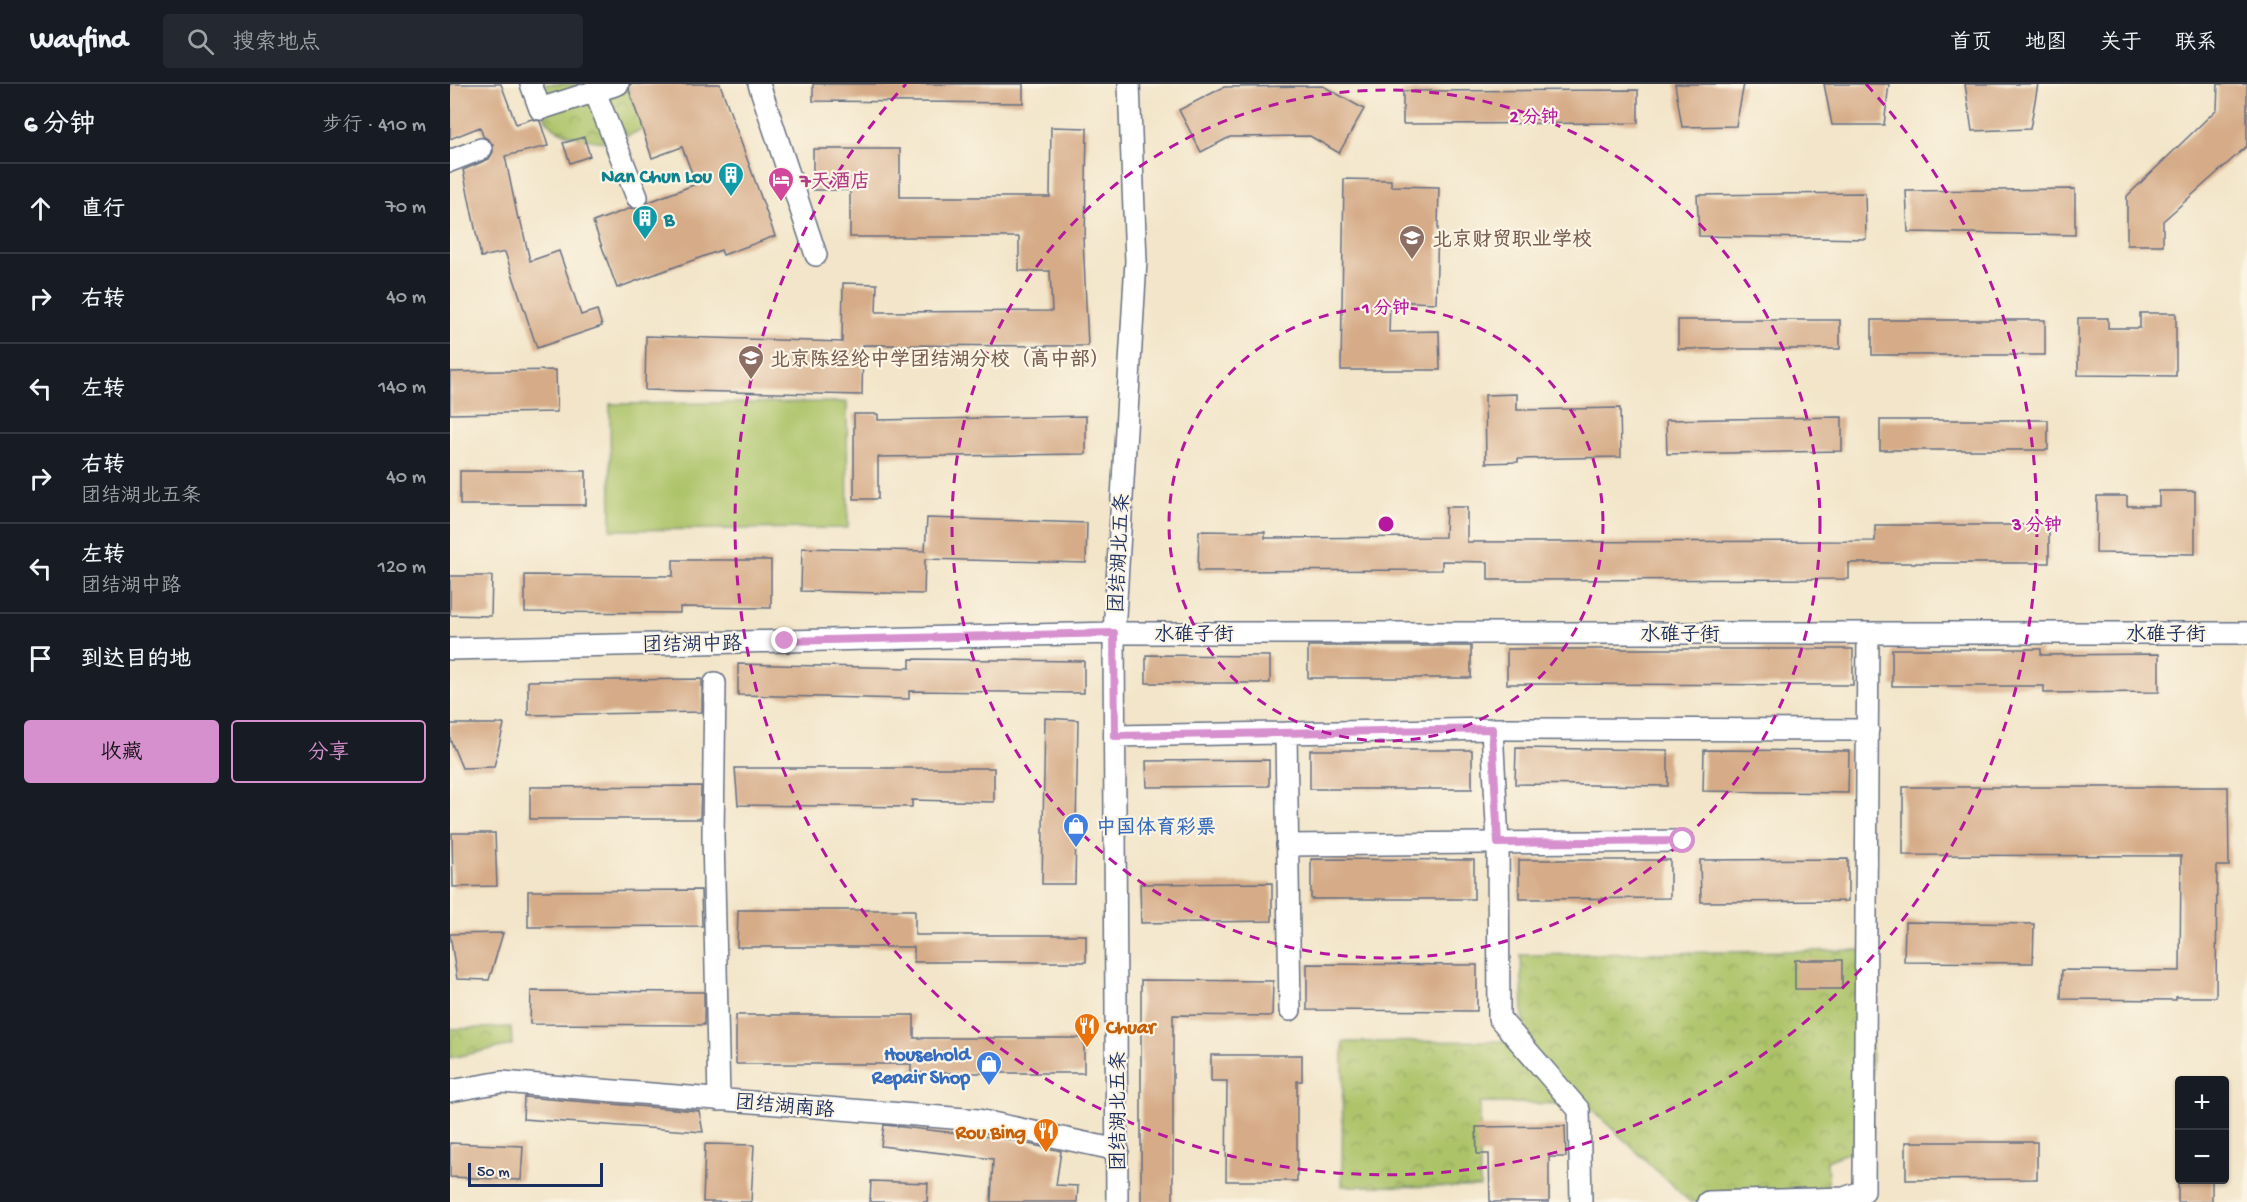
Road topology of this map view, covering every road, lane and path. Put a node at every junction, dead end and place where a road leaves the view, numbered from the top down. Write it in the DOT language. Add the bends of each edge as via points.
graph roads {
  1 [pos="531,84"];
  2 [pos="618,84"];
  3 [pos="759,84"];
  4 [pos="1129,84"];
  5 [pos="595,92"];
  6 [pos="481,149"];
  7 [pos="450,161"];
  8 [pos="637,197"];
  9 [pos="816,255"];
  10 [pos="1114,633"];
  11 [pos="1868,633"];
  12 [pos="2247,633"];
  13 [pos="450,649"];
  14 [pos="715,683"];
  15 [pos="1492,729"];
  16 [pos="1868,730"];
  17 [pos="1286,733"];
  18 [pos="1115,736"];
  19 [pos="1683,841"];
  20 [pos="1498,843"];
  21 [pos="1287,845"];
  22 [pos="1290,1010"];
  23 [pos="450,1091"];
  24 [pos="719,1100"];
  25 [pos="1118,1150"];
  26 [pos="1117,1202"];
  27 [pos="1581,1202"];
  28 [pos="1708,1202"];
  1 -- 5 [label="street" via="540,109"];
  2 -- 5 [label="street"];
  3 -- 9 [label="street"];
  4 -- 10 [label="street, 团结湖北五条" via="1136,261"];
  5 -- 8 [label="street"];
  6 -- 7 [label="street"];
  10 -- 11 [label="street, 水碓子街"];
  10 -- 13 [label="street, 团结湖中路"];
  10 -- 18 [label="street, 团结湖北五条"];
  11 -- 12 [label="street, 水碓子街"];
  11 -- 16 [label="street"];
  14 -- 24 [label="street" via="713,836"];
  15 -- 16 [label="street"];
  15 -- 17 [label="street"];
  15 -- 20 [label="street"];
  16 -- 28 [label="street" via="1864,1191 1844,1198"];
  17 -- 18 [label="street"];
  17 -- 21 [label="street"];
  18 -- 25 [label="street, 团结湖北五条"];
  19 -- 20 [label="street"];
  20 -- 21 [label="street"];
  20 -- 27 [label="street" via="1499,1018 1579,1110"];
  21 -- 22 [label="street"];
  23 -- 24 [label="street, 团结湖南路" via="502,1083"];
  24 -- 25 [label="street, 团结湖南路" via="978,1120"];
  25 -- 26 [label="street, 团结湖北五条"];
}
